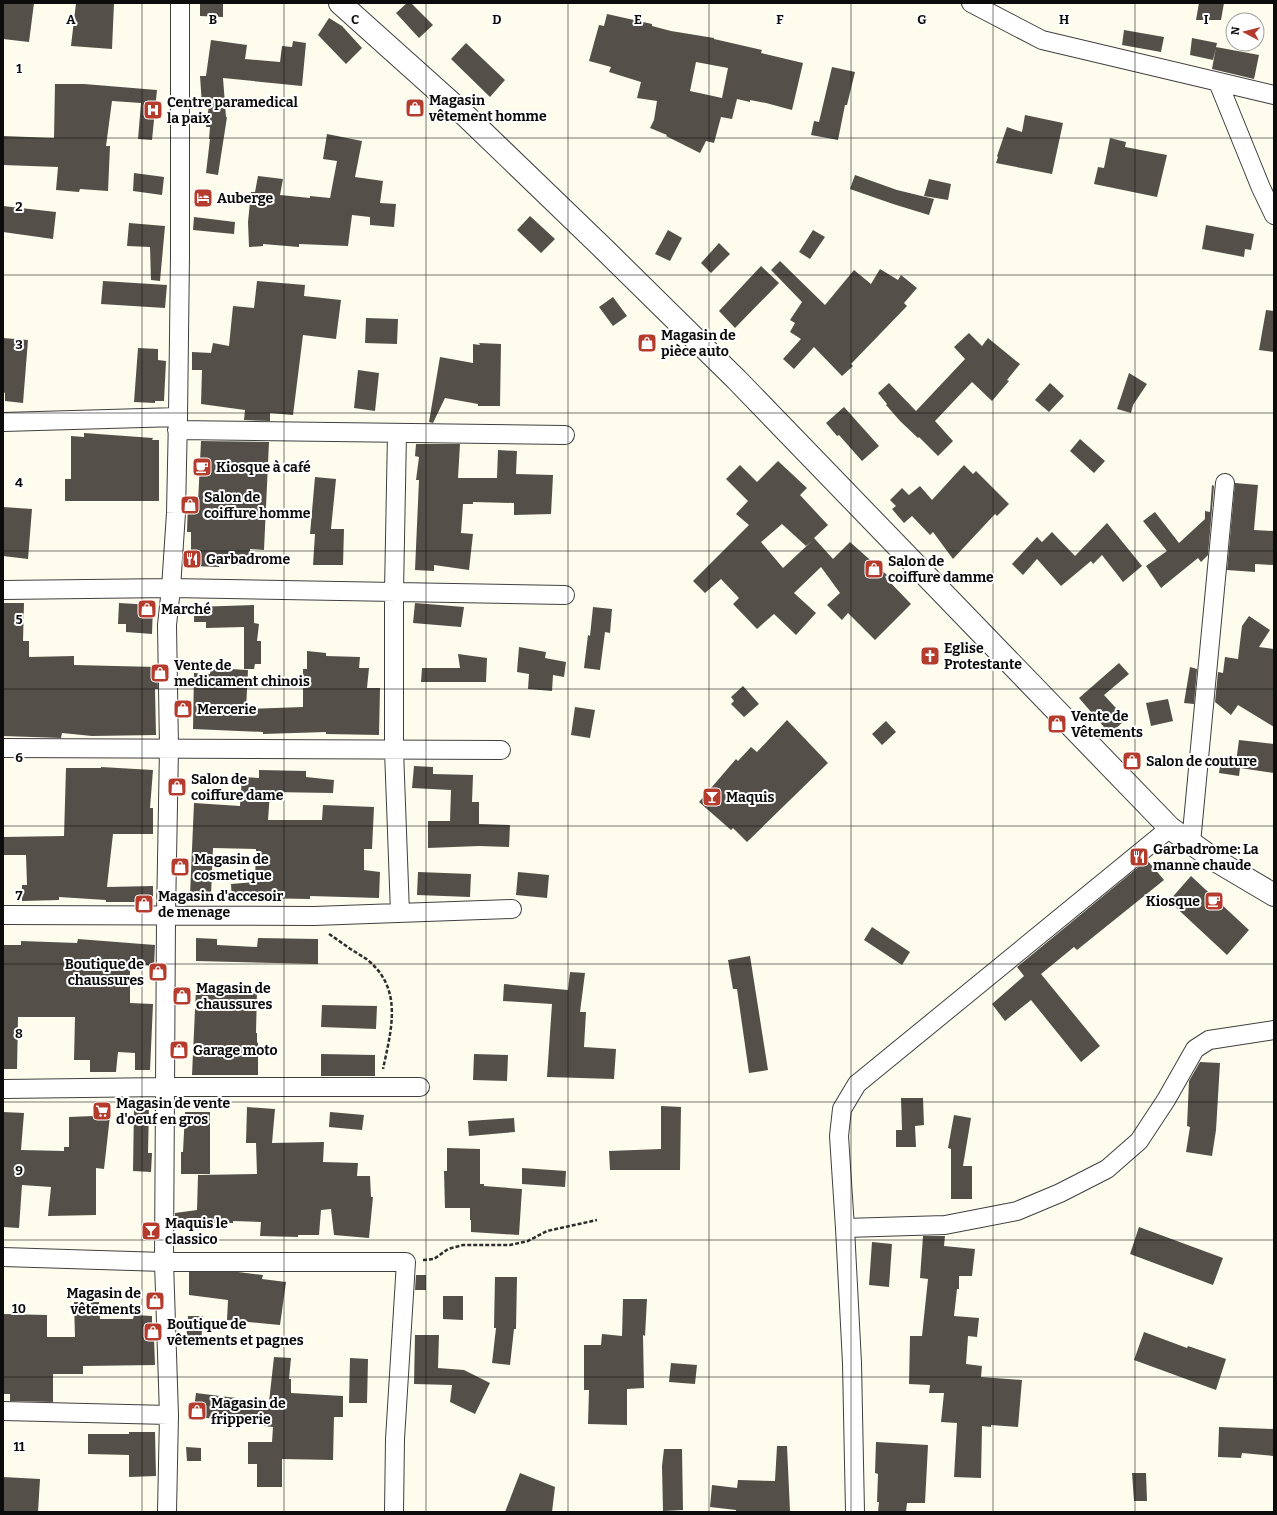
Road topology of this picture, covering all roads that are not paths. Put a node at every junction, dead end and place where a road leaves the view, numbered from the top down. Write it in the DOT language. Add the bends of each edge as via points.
graph roads {
  1 [pos="180,3"];
  2 [pos="340,3"];
  3 [pos="971,3"];
  4 [pos="1218,82"];
  5 [pos="1274,95"];
  6 [pos="1274,215"];
  7 [pos="3,422"];
  8 [pos="178,424"];
  9 [pos="397,432"];
  10 [pos="565,435"];
  11 [pos="1225,483"];
  12 [pos="171,588"];
  13 [pos="3,590"];
  14 [pos="394,592"];
  15 [pos="564,596"];
  16 [pos="3,748"];
  17 [pos="169,748"];
  18 [pos="394,750"];
  19 [pos="501,750"];
  20 [pos="1170,828"];
  21 [pos="1191,843"];
  22 [pos="1274,895"];
  23 [pos="512,909"];
  24 [pos="400,913"];
  25 [pos="3,915"];
  26 [pos="166,916"];
  27 [pos="1274,1030"];
  28 [pos="165,1087"];
  29 [pos="420,1087"];
  30 [pos="3,1089"];
  31 [pos="845,1228"];
  32 [pos="3,1257"];
  33 [pos="164,1262"];
  34 [pos="3,1411"];
  35 [pos="169,1415"];
  36 [pos="167,1512"];
  37 [pos="394,1512"];
  38 [pos="855,1512"];
  1 -- 8 [label="street"];
  2 -- 20 [label="street" via="466,116 737,380"];
  3 -- 4 [label="street" via="1042,40"];
  4 -- 5 [label="street"];
  4 -- 6 [label="street"];
  7 -- 8 [label="street"];
  8 -- 9 [label="street"];
  8 -- 12 [label="street"];
  9 -- 10 [label="street"];
  9 -- 14 [label="street"];
  11 -- 21 [label="street"];
  12 -- 13 [label="street"];
  12 -- 14 [label="street"];
  12 -- 17 [label="street" via="167,625"];
  14 -- 15 [label="street"];
  14 -- 18 [label="street"];
  16 -- 17 [label="street"];
  17 -- 18 [label="street"];
  17 -- 26 [label="street"];
  18 -- 19 [label="street"];
  18 -- 24 [label="street"];
  20 -- 21 [label="street"];
  20 -- 31 [label="street" via="857,1084 842,1109 839,1136"];
  21 -- 22 [label="street"];
  23 -- 24 [label="street"];
  24 -- 26 [label="street"];
  25 -- 26 [label="street"];
  26 -- 28 [label="street"];
  27 -- 31 [label="street" via="1209,1040 1195,1049 1166,1100 1138,1141 1107,1169 1060,1193 1017,1211 945,1225"];
  28 -- 29 [label="street"];
  28 -- 30 [label="street"];
  28 -- 33 [label="street"];
  31 -- 38 [label="street" via="852,1363"];
  32 -- 33 [label="street"];
  33 -- 35 [label="street"];
  33 -- 37 [label="street" via="406,1262 395,1439"];
  34 -- 35 [label="street"];
  35 -- 36 [label="street"];
}
